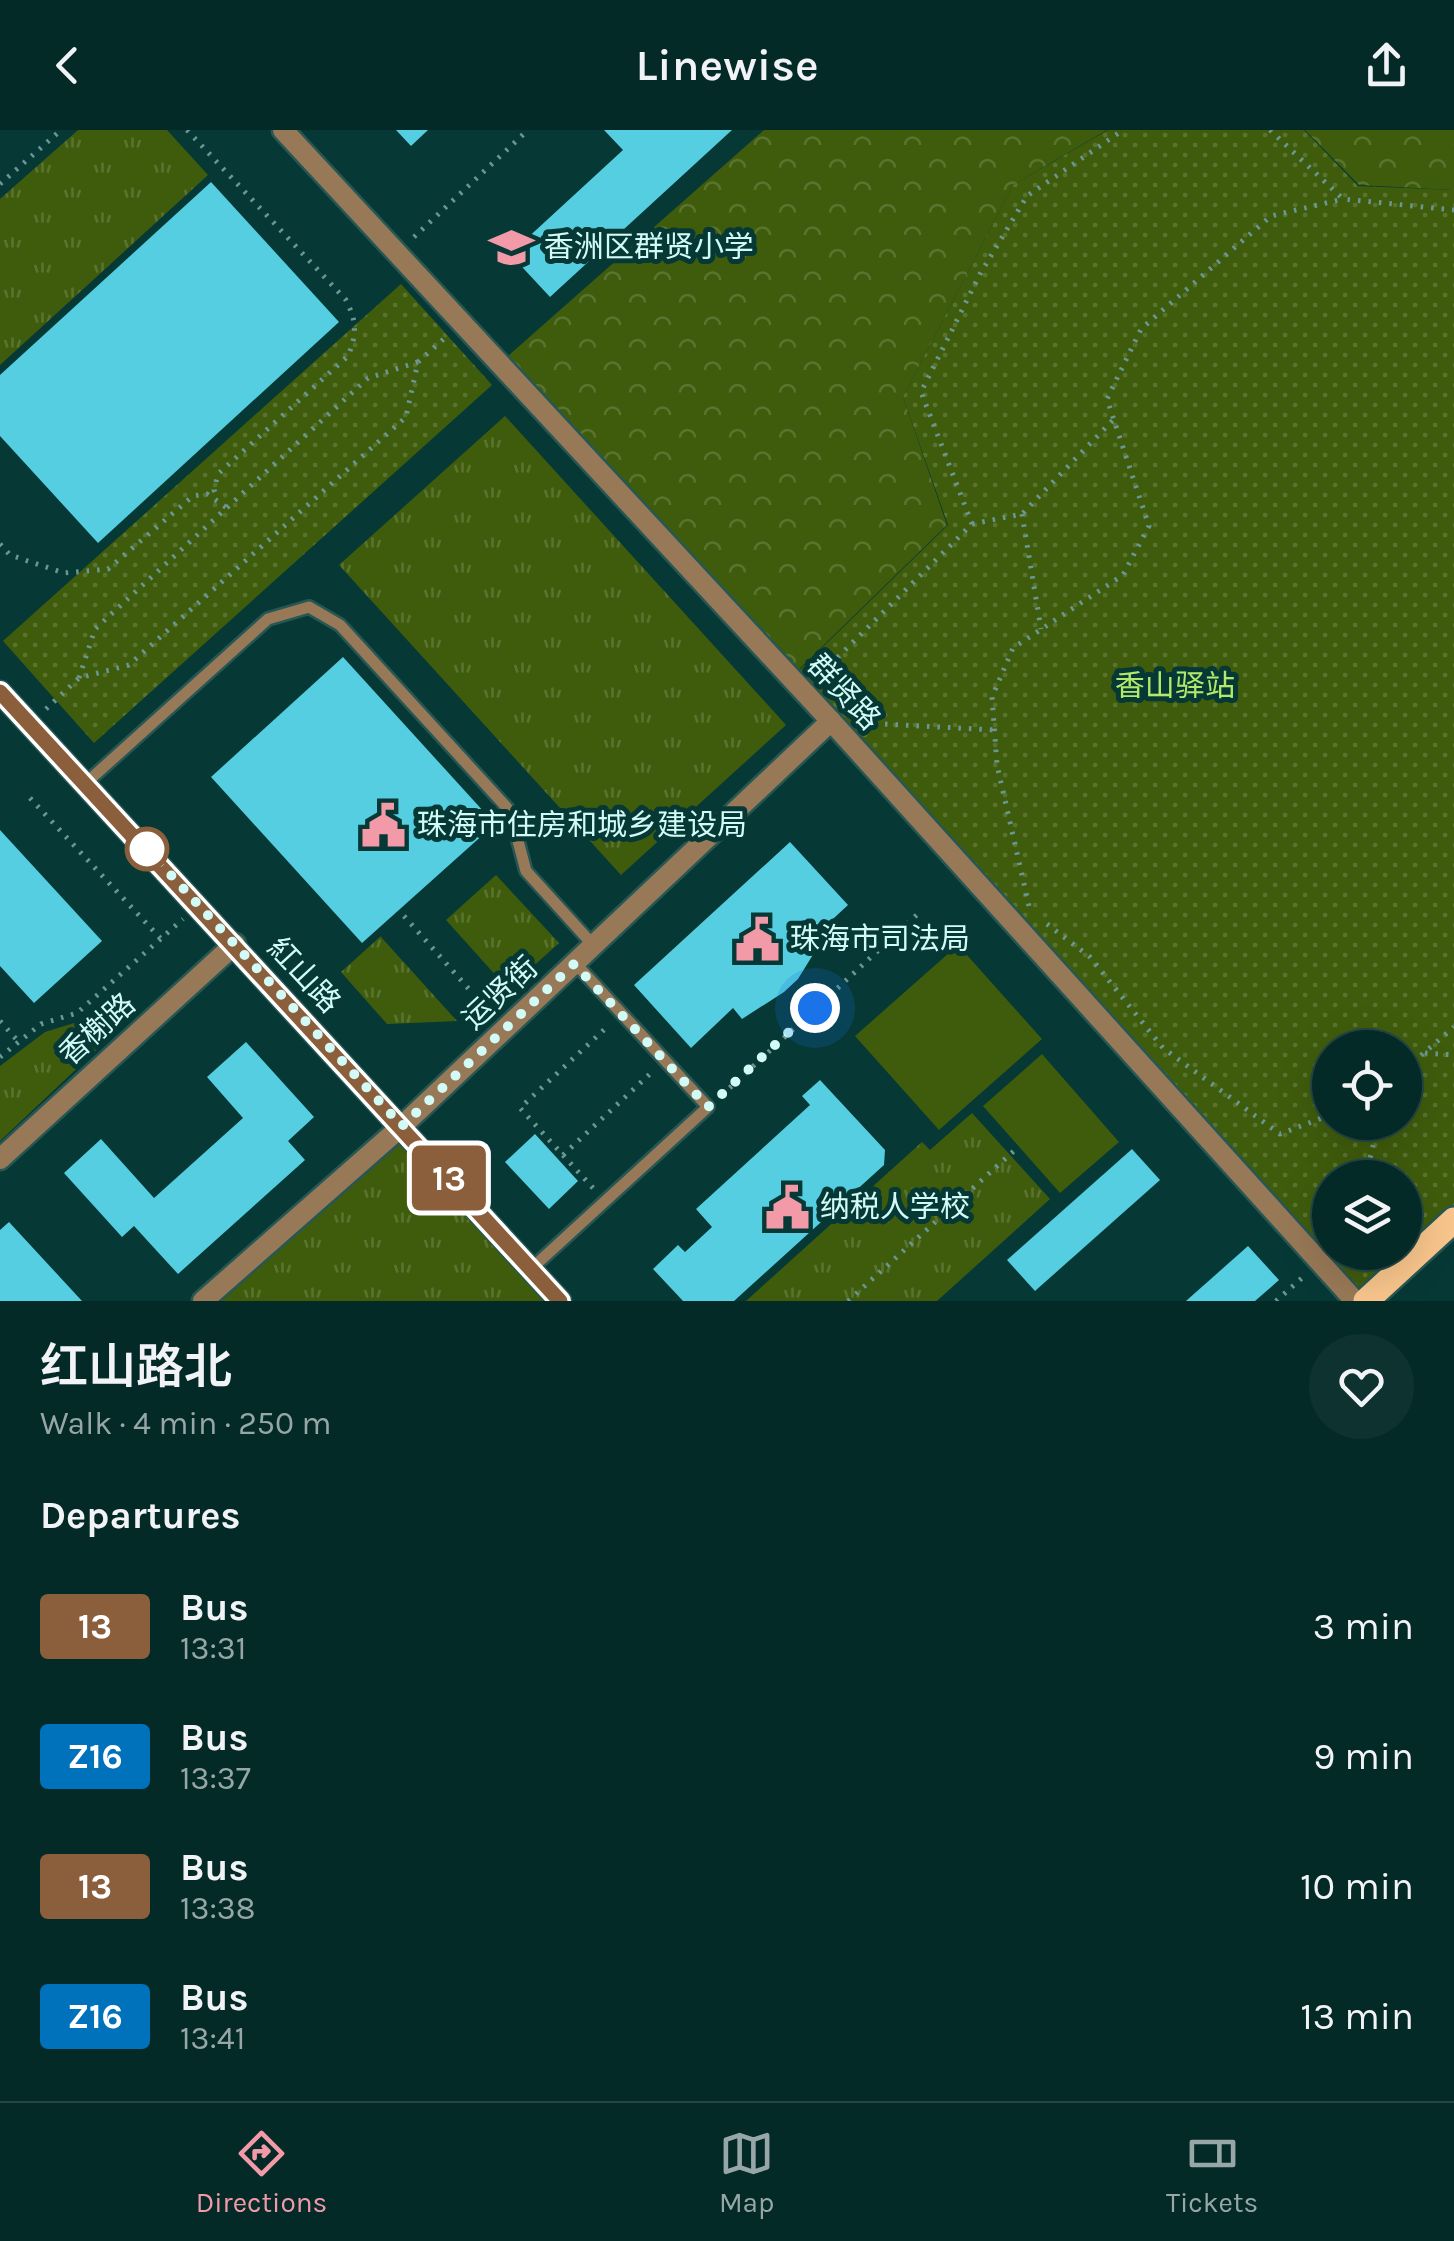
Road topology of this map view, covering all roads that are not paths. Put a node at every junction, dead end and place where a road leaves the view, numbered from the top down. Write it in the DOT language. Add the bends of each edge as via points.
graph roads {
  1 [pos="283,130"];
  2 [pos="0,692"];
  3 [pos="830,721"];
  4 [pos="86,783"];
  5 [pos="234,944"];
  6 [pos="594,946"];
  7 [pos="574,964"];
  8 [pos="402,1126"];
  9 [pos="0,1159"];
  10 [pos="1454,1220"];
  11 [pos="531,1269"];
  12 [pos="203,1301"];
  13 [pos="560,1301"];
  14 [pos="1355,1301"];
  15 [pos="1366,1301"];
  1 -- 3 [label="street, 群贤路"];
  2 -- 4 [label="street, 紅山路"];
  3 -- 6 [label="street, 运贤街"];
  3 -- 14 [label="street, 群贤路"];
  4 -- 5 [label="street, 紅山路"];
  4 -- 6 [label="lane" via="268,619 308,608 340,625 510,811 526,871"];
  5 -- 8 [label="street, 紅山路"];
  5 -- 9 [label="street, 香榭路"];
  6 -- 7 [label="street, 运贤街"];
  7 -- 8 [label="street, 运贤街"];
  7 -- 11 [label="lane" via="708,1107"];
  8 -- 11 [label="street, 紅山路"];
  8 -- 12 [label="street, 运贤街"];
  10 -- 15 [label="main road"];
  11 -- 13 [label="street, 紅山路"];
}
